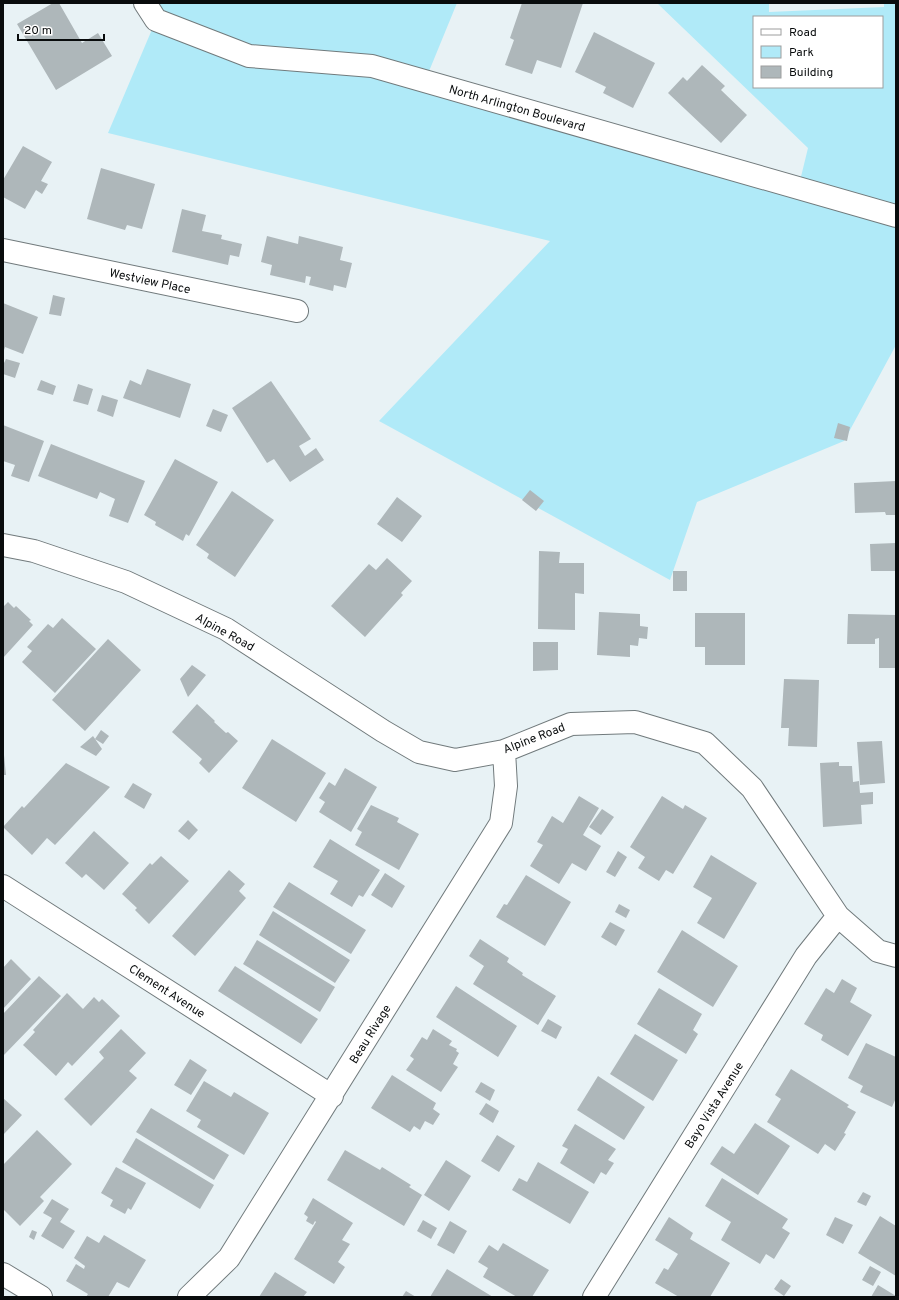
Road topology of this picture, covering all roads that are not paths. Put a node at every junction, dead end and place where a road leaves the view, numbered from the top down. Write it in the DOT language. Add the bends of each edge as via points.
graph roads {
  1 [pos="145,3"];
  2 [pos="896,216"];
  3 [pos="3,250"];
  4 [pos="297,311"];
  5 [pos="3,545"];
  6 [pos="504,751"];
  7 [pos="3,886"];
  8 [pos="838,916"];
  9 [pos="896,956"];
  10 [pos="332,1096"];
  11 [pos="3,1274"];
  12 [pos="40,1297"];
  13 [pos="189,1297"];
  14 [pos="594,1297"];
  1 -- 2 [label="street, North Arlington Boulevard" via="156,20 249,56 372,66"];
  3 -- 4 [label="street, Westview Place"];
  5 -- 6 [label="street, Alpine Road" via="34,551 126,582 226,629 419,752 455,760"];
  6 -- 8 [label="street, Alpine Road" via="571,724 635,722 706,743 752,788"];
  6 -- 10 [label="street, Beau Rivage" via="506,786 501,823"];
  7 -- 10 [label="street, Clement Avenue"];
  8 -- 9 [label="street, Alpine Road" via="878,951"];
  8 -- 14 [label="street, Bayo Vista Avenue" via="806,956"];
  10 -- 13 [label="street, Beau Rivage" via="229,1258"];
  11 -- 12 [label="street"];
}
